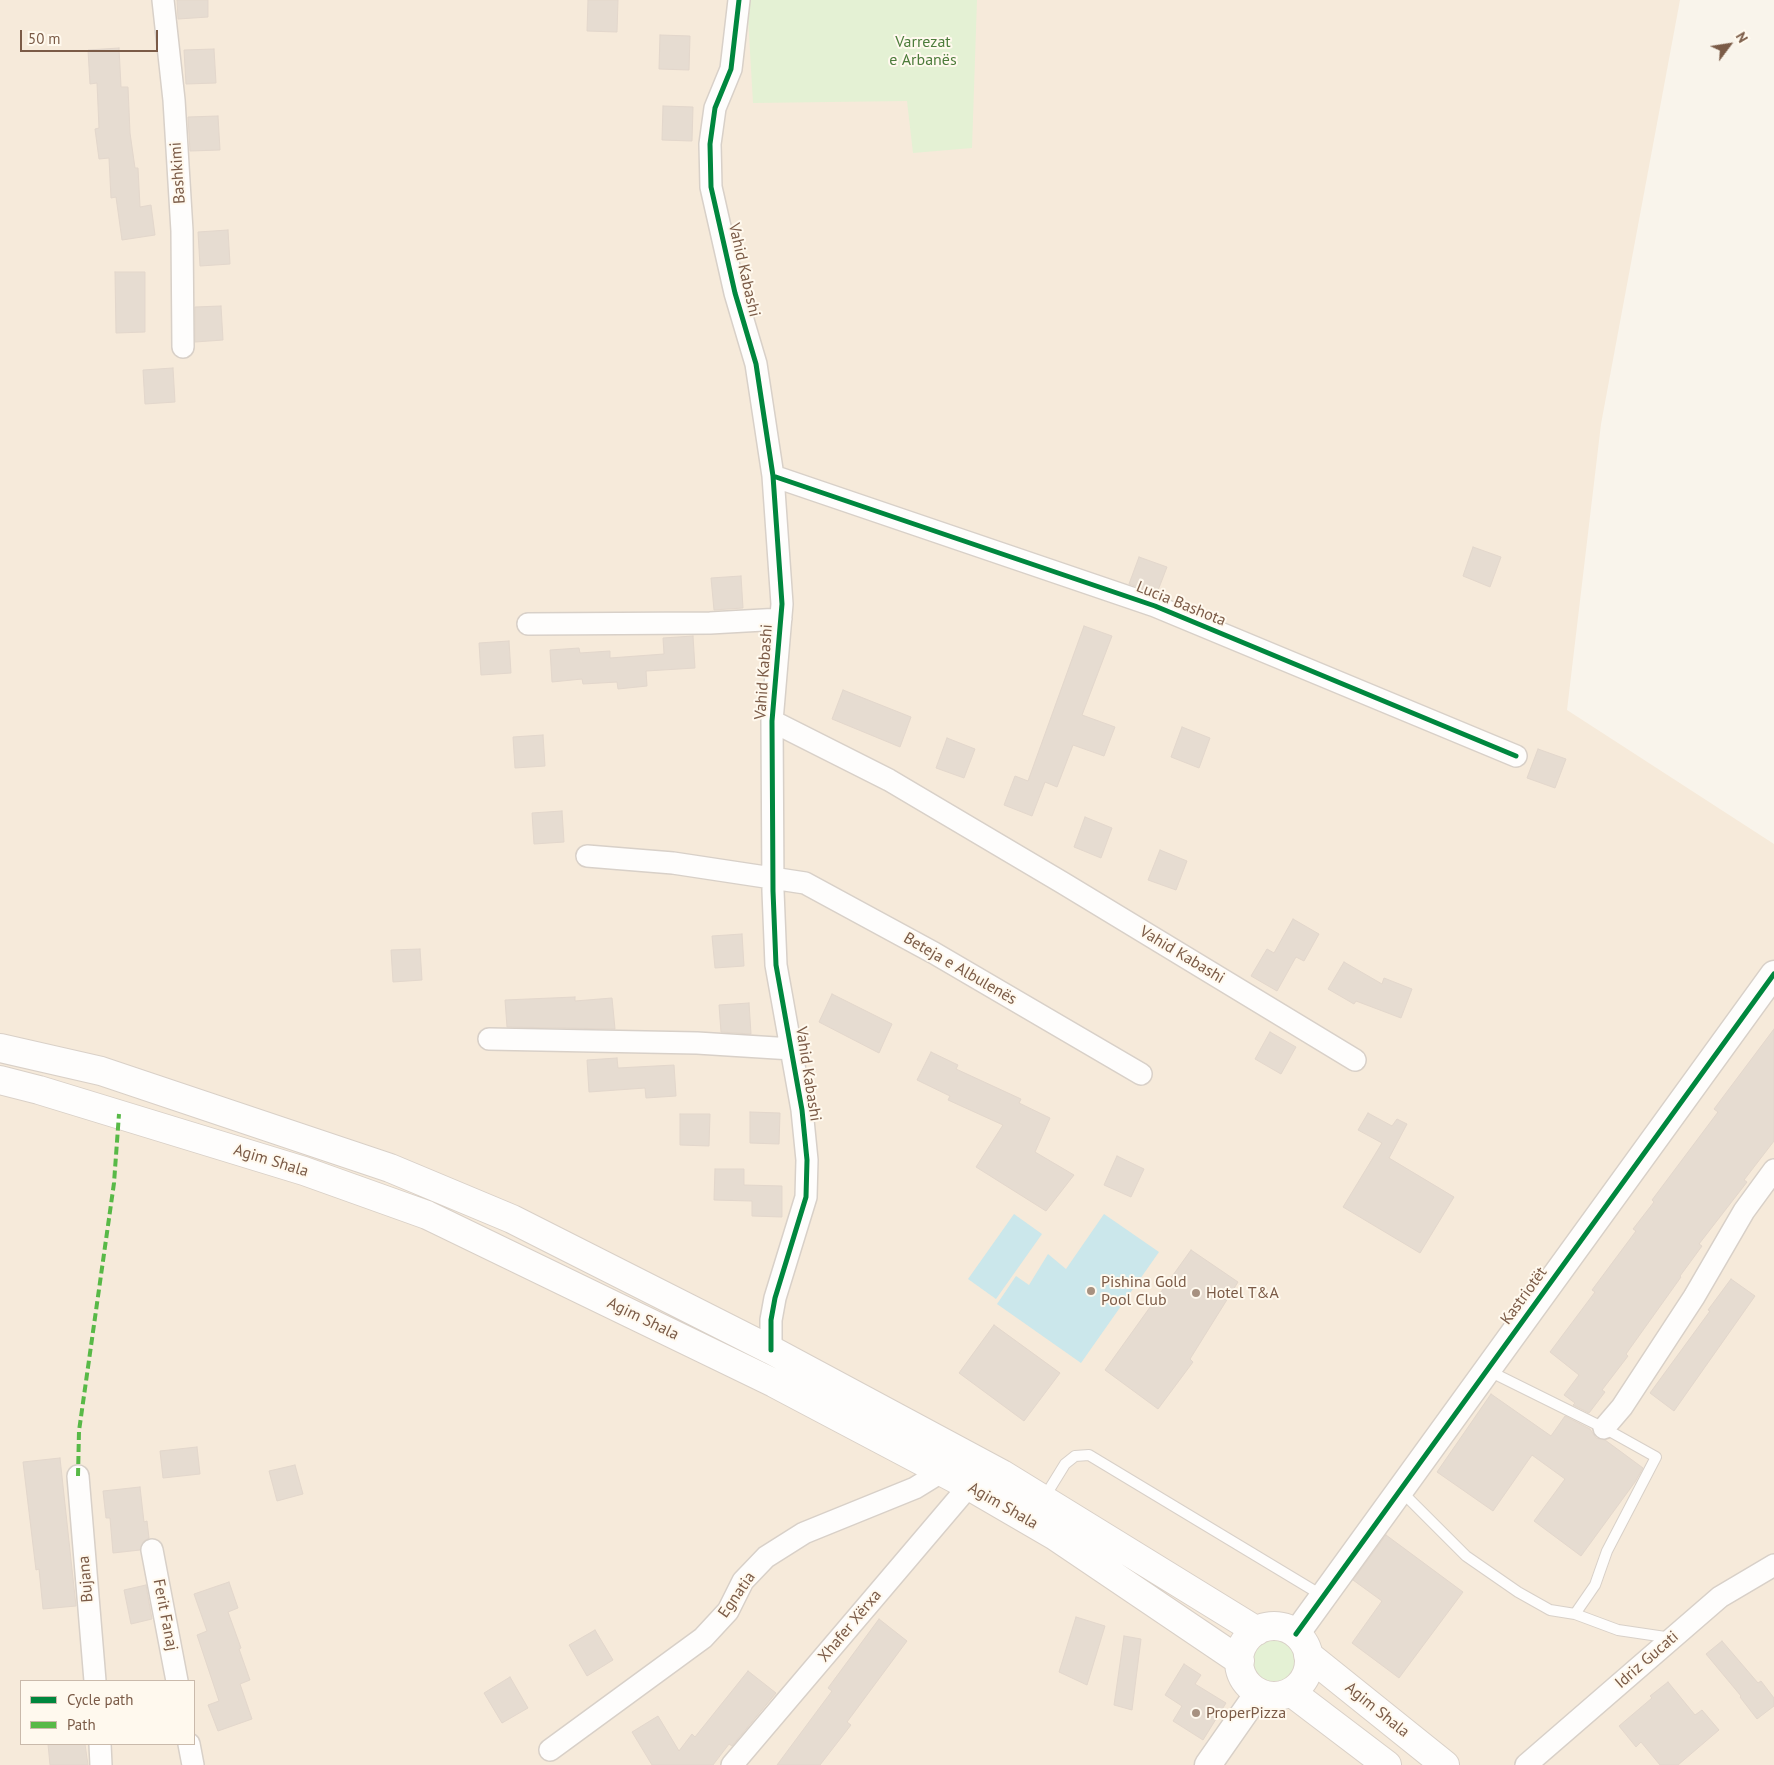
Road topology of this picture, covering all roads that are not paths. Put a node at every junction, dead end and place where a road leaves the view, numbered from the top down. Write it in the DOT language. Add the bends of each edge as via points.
graph roads {
  1 [pos="163,0"];
  2 [pos="739,0"];
  3 [pos="183,347"];
  4 [pos="774,476"];
  5 [pos="781,619"];
  6 [pos="528,624"];
  7 [pos="772,721"];
  8 [pos="1516,756"];
  9 [pos="587,856"];
  10 [pos="773,878"];
  11 [pos="1774,974"];
  12 [pos="489,1039"];
  13 [pos="0,1048"];
  14 [pos="792,1049"];
  15 [pos="1355,1060"];
  16 [pos="1141,1074"];
  17 [pos="0,1080"];
  18 [pos="1774,1170"];
  19 [pos="771,1350"];
  20 [pos="1486,1370"];
  21 [pos="1604,1428"];
  22 [pos="941,1472"];
  23 [pos="78,1476"];
  24 [pos="969,1486"];
  25 [pos="1400,1490"];
  26 [pos="1043,1499"];
  27 [pos="152,1550"];
  28 [pos="1774,1565"];
  29 [pos="1324,1596"];
  30 [pos="1575,1614"];
  31 [pos="1257,1631"];
  32 [pos="1672,1638"];
  33 [pos="1302,1644"];
  34 [pos="1240,1661"];
  35 [pos="95,1680"];
  36 [pos="177,1680"];
  37 [pos="1259,1692"];
  38 [pos="1291,1692"];
  39 [pos="100,1745"];
  40 [pos="189,1745"];
  41 [pos="550,1750"];
  42 [pos="101,1765"];
  43 [pos="193,1765"];
  44 [pos="732,1765"];
  45 [pos="1208,1765"];
  46 [pos="1387,1765"];
  47 [pos="1445,1765"];
  48 [pos="1526,1765"];
  1 -- 3 [label="street, Bashkimi" via="174,100 182,231"];
  2 -- 4 [label="street, Vahid Kabashi" via="731,68 715,108 710,144 711,186 735,293 756,364"];
  4 -- 5 [label="street, Vahid Kabashi"];
  4 -- 8 [label="street, Lucia Bashota" via="1155,606"];
  5 -- 6 [label="street" via="710,624"];
  5 -- 7 [label="street, Vahid Kabashi"];
  7 -- 10 [label="street, Vahid Kabashi"];
  7 -- 15 [label="street, Vahid Kabashi" via="889,780"];
  9 -- 10 [label="street, Beteja e Albulenës" via="673,862"];
  10 -- 14 [label="street, Vahid Kabashi" via="776,965"];
  10 -- 16 [label="street, Beteja e Albulenës" via="805,883 934,953"];
  11 -- 20 [label="street, Kastriotët"];
  12 -- 14 [label="street, Vahid Kabashi" via="697,1043"];
  13 -- 19 [label="main road, Agim Shala" via="101,1071 390,1168 512,1219"];
  14 -- 19 [label="street, Vahid Kabashi" via="807,1160 806,1197 775,1298"];
  17 -- 22 [label="main road, Agim Shala" via="304,1171 427,1214 774,1383"];
  18 -- 21 [label="street" via="1744,1211 1689,1305 1622,1407"];
  19 -- 26 [label="main road, Agim Shala"];
  20 -- 21 [label="lane"];
  20 -- 25 [label="street, Kastriotët"];
  21 -- 30 [label="lane" via="1656,1457 1606,1551 1595,1585"];
  22 -- 24 [label="main road, Agim Shala"];
  22 -- 41 [label="street, Egnatia" via="915,1488 804,1534 766,1556 744,1581 728,1611 703,1638"];
  23 -- 35 [label="street, Bujana"];
  24 -- 34 [label="main road, Agim Shala" via="1055,1536"];
  24 -- 44 [label="street, Xhafer Xërxa"];
  25 -- 29 [label="street, Kastriotët"];
  25 -- 30 [label="lane" via="1466,1556 1550,1610"];
  26 -- 29 [label="lane" via="1064,1464 1075,1456 1089,1455"];
  26 -- 31 [label="main road, Agim Shala"];
  27 -- 36 [label="street, Ferit Fanaj"];
  28 -- 32 [label="street, Idriz Gucati" via="1720,1597"];
  29 -- 33 [label="street, Kastriotët"];
  30 -- 32 [label="lane" via="1618,1630"];
  31 -- 33 [label="main road, Agim Shala" via="1275,1626 1286,1628"];
  31 -- 34 [label="main road" via="1246,1641"];
  32 -- 48 [label="street, Idriz Gucati"];
  33 -- 38 [label="main road" via="1309,1664 1300,1685"];
  33 -- 47 [label="main road, Agim Shala"];
  34 -- 37 [label="main road" via="1248,1684"];
  37 -- 38 [label="main road" via="1268,1696"];
  37 -- 45 [label="street"];
  38 -- 46 [label="main road"];
  39 -- 42 [label="street"];
  40 -- 43 [label="street"];
}
